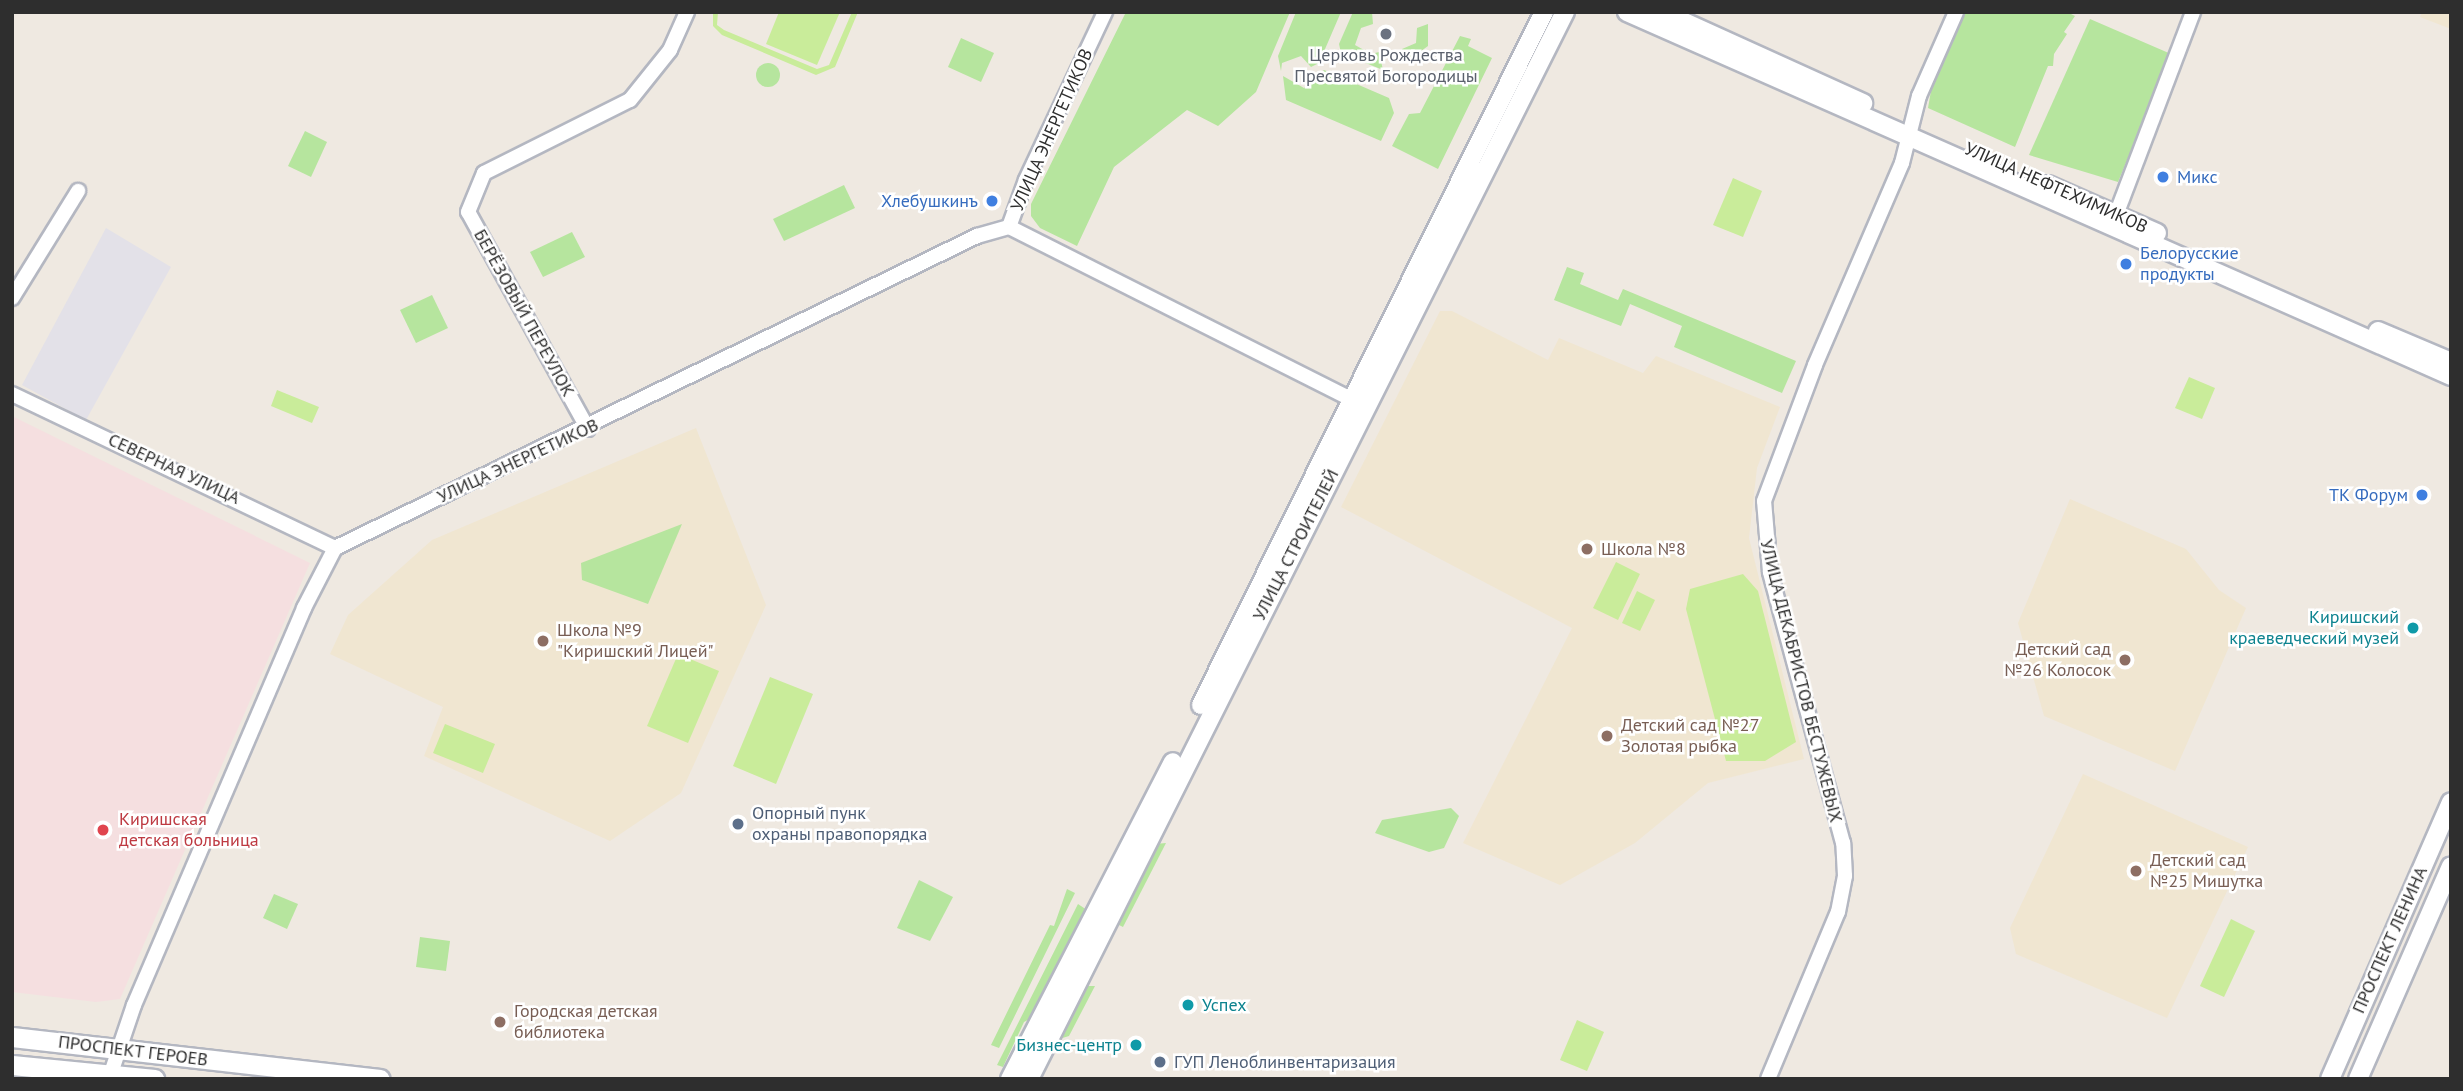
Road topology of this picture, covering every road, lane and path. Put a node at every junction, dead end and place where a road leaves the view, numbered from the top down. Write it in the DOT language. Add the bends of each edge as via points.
graph roads {
  1 [pos="687,12"];
  2 [pos="1105,12"];
  3 [pos="1544,12"];
  4 [pos="1565,12"];
  5 [pos="1627,12"];
  6 [pos="1662,12"];
  7 [pos="1956,12"];
  8 [pos="2193,12"];
  9 [pos="1911,131"];
  10 [pos="78,191"];
  11 [pos="2116,215"];
  12 [pos="1009,227"];
  13 [pos="12,299"];
  14 [pos="2451,362"];
  15 [pos="2451,376"];
  16 [pos="12,394"];
  17 [pos="1360,404"];
  18 [pos="588,429"];
  19 [pos="335,548"];
  20 [pos="2451,802"];
  21 [pos="2451,866"];
  22 [pos="12,1037"];
  23 [pos="118,1048"];
  24 [pos="12,1065"];
  25 [pos="109,1076"];
  26 [pos="154,1079"];
  27 [pos="380,1079"];
  28 [pos="1010,1079"];
  29 [pos="1029,1079"];
  30 [pos="1768,1079"];
  31 [pos="2330,1079"];
  32 [pos="2358,1079"];
  1 -- 18 [label="street, БЕРЁЗОВЫЙ ПЕРЕУЛОК" via="670,50 630,100 484,173 468,212"];
  2 -- 12 [label="street, УЛИЦА ЭНЕРГЕТИКОВ" via="1026,180"];
  3 -- 17 [label="street, УЛИЦА СТРОИТЕЛЕЙ"];
  4 -- 17 [label="street, УЛИЦА СТРОИТЕЛЕЙ"];
  5 -- 9 [label="street"];
  6 -- 9 [label="street, УЛИЦА НЕФТЕХИМИКОВ"];
  7 -- 9 [label="street, УЛИЦА ДЕКАБРИСТОВ БЕСТУЖЕВЫХ" via="1919,96"];
  8 -- 11 [label="street"];
  9 -- 11 [label="street, УЛИЦА НЕФТЕХИМИКОВ"];
  9 -- 15 [label="street"];
  9 -- 30 [label="street, УЛИЦА ДЕКАБРИСТОВ БЕСТУЖЕВЫХ" via="1764,501 1762,522 1770,572 1843,843 1845,876 1838,912"];
  10 -- 13 [label="street"];
  11 -- 14 [label="street, УЛИЦА НЕФТЕХИМИКОВ"];
  12 -- 17 [label="street"];
  12 -- 18 [label="street, УЛИЦА ЭНЕРГЕТИКОВ" via="977,236"];
  16 -- 19 [label="street, СЕВЕРНАЯ УЛИЦА"];
  17 -- 28 [label="street, УЛИЦА СТРОИТЕЛЕЙ"];
  17 -- 29 [label="street, УЛИЦА СТРОИТЕЛЕЙ"];
  18 -- 19 [label="street, УЛИЦА ЭНЕРГЕТИКОВ"];
  19 -- 23 [label="street" via="304,607"];
  20 -- 31 [label="street, ПРОСПЕКТ ЛЕНИНА"];
  21 -- 32 [label="street, ПРОСПЕКТ ЛЕНИНА"];
  22 -- 23 [label="main road, ПРОСПЕКТ ГЕРОЕВ"];
  23 -- 25 [label="street"];
  23 -- 27 [label="main road, ПРОСПЕКТ ГЕРОЕВ"];
  24 -- 25 [label="main road, ПРОСПЕКТ ГЕРОЕВ"];
  25 -- 26 [label="main road, ПРОСПЕКТ ГЕРОЕВ"];
}
